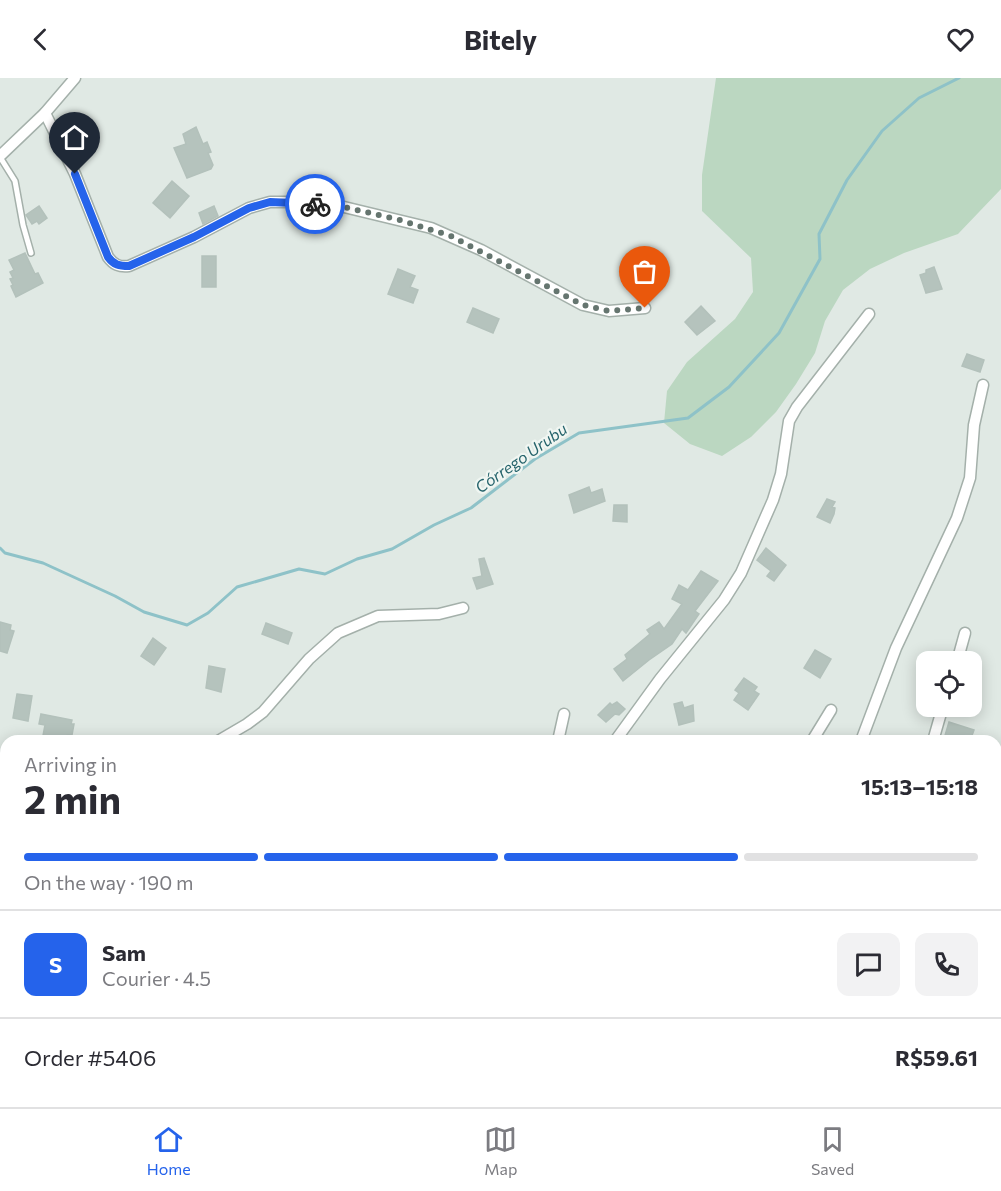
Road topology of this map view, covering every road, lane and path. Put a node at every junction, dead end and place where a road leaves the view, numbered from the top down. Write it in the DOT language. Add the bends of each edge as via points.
graph roads {
  1 [pos="75,78"];
  2 [pos="45,113"];
  3 [pos="0,156"];
  4 [pos="31,253"];
  5 [pos="645,308"];
  6 [pos="869,314"];
  7 [pos="983,385"];
  8 [pos="463,608"];
  9 [pos="965,633"];
  10 [pos="960,651"];
  11 [pos="831,710"];
  12 [pos="564,714"];
  13 [pos="940,717"];
  14 [pos="228,735"];
  15 [pos="559,735"];
  16 [pos="619,735"];
  17 [pos="816,735"];
  18 [pos="863,735"];
  19 [pos="935,735"];
  1 -- 2 [label="street"];
  2 -- 3 [label="street"];
  2 -- 5 [label="street" via="75,174 108,257 120,266 129,266 194,237 249,208 270,202 295,202 344,207 431,228 583,305 609,311"];
  3 -- 4 [label="lane" via="15,181"];
  6 -- 16 [label="street" via="796,406 789,421 778,482 741,573"];
  7 -- 18 [label="street" via="974,425 970,478 957,518 896,648"];
  8 -- 14 [label="street" via="439,614 378,616 338,633 309,659 263,712"];
  9 -- 10 [label="street"];
  11 -- 17 [label="street"];
  12 -- 15 [label="street"];
  13 -- 19 [label="street"];
}
